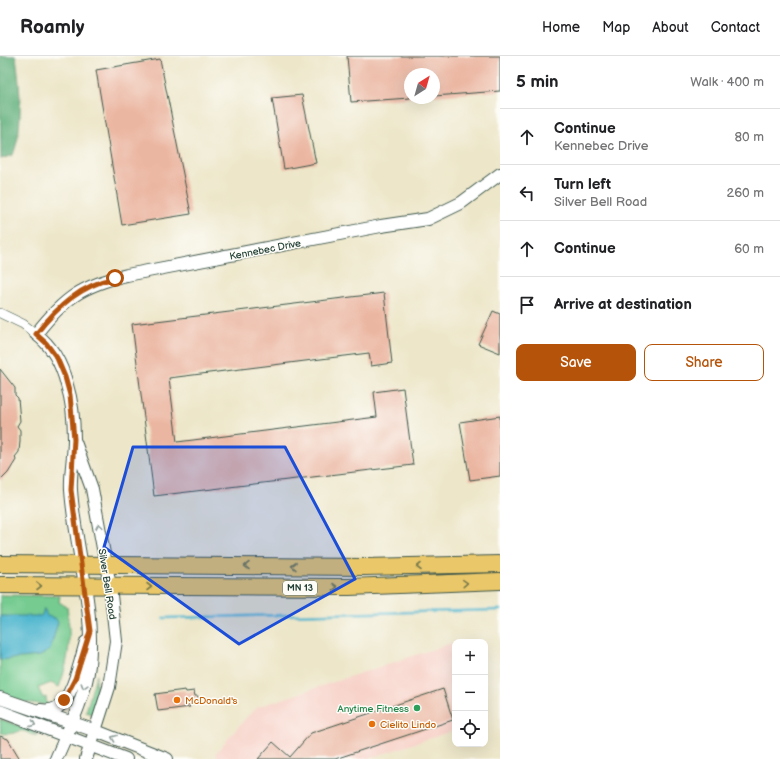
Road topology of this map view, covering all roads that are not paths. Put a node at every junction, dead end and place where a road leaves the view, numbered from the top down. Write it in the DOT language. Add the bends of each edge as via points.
graph roads {
  1 [pos="500,174"];
  2 [pos="0,313"];
  3 [pos="36,334"];
  4 [pos="74,439"];
  5 [pos="0,564"];
  6 [pos="81,564"];
  7 [pos="500,564"];
  8 [pos="105,565"];
  9 [pos="500,581"];
  10 [pos="0,585"];
  11 [pos="85,586"];
  12 [pos="110,586"];
  13 [pos="90,631"];
  14 [pos="0,698"];
  15 [pos="33,709"];
  16 [pos="0,711"];
  17 [pos="71,723"];
  18 [pos="96,731"];
  19 [pos="66,736"];
  20 [pos="91,746"];
  21 [pos="56,759"];
  22 [pos="86,759"];
  23 [pos="126,759"];
  24 [pos="167,759"];
  1 -- 3 [label="street, Kennebec Drive" via="461,203 428,220 373,228 96,283 60,306"];
  2 -- 3 [label="street, Silver Bell Road" via="23,324"];
  3 -- 4 [label="street, Silver Bell Road" via="53,353 65,377 71,402"];
  4 -- 6 [label="street, Silver Bell Road" via="71,490"];
  8 -- 4 [label="street, Silver Bell Road, one-way" via="92,489"];
  5 -- 6 [label="highway, MN 13"];
  6 -- 8 [label="highway, MN 13"];
  6 -- 11 [label="street, Silver Bell Road"];
  7 -- 8 [label="highway, MN 13, one-way" via="372,567"];
  8 -- 12 [label="street, Silver Bell Road"];
  12 -- 9 [label="highway, MN 13, one-way" via="349,587"];
  10 -- 11 [label="highway, MN 13, one-way"];
  11 -- 12 [label="highway, MN 13"];
  11 -- 13 [label="street, Silver Bell Road"];
  12 -- 18 [label="street, Silver Bell Road" via="116,641 110,687"];
  13 -- 15 [label="street" via="75,679 59,707 52,710"];
  13 -- 17 [label="street, Silver Bell Road, one-way" via="88,672"];
  14 -- 15 [label="street"];
  15 -- 17 [label="street"];
  16 -- 19 [label="street, one-way"];
  17 -- 18 [label="street"];
  17 -- 19 [label="street, Silver Bell Road"];
  18 -- 20 [label="street, Silver Bell Road"];
  24 -- 18 [label="street, one-way"];
  19 -- 20 [label="street"];
  19 -- 21 [label="street, Silver Bell Road"];
  20 -- 22 [label="street, Silver Bell Road"];
  20 -- 23 [label="street"];
}
